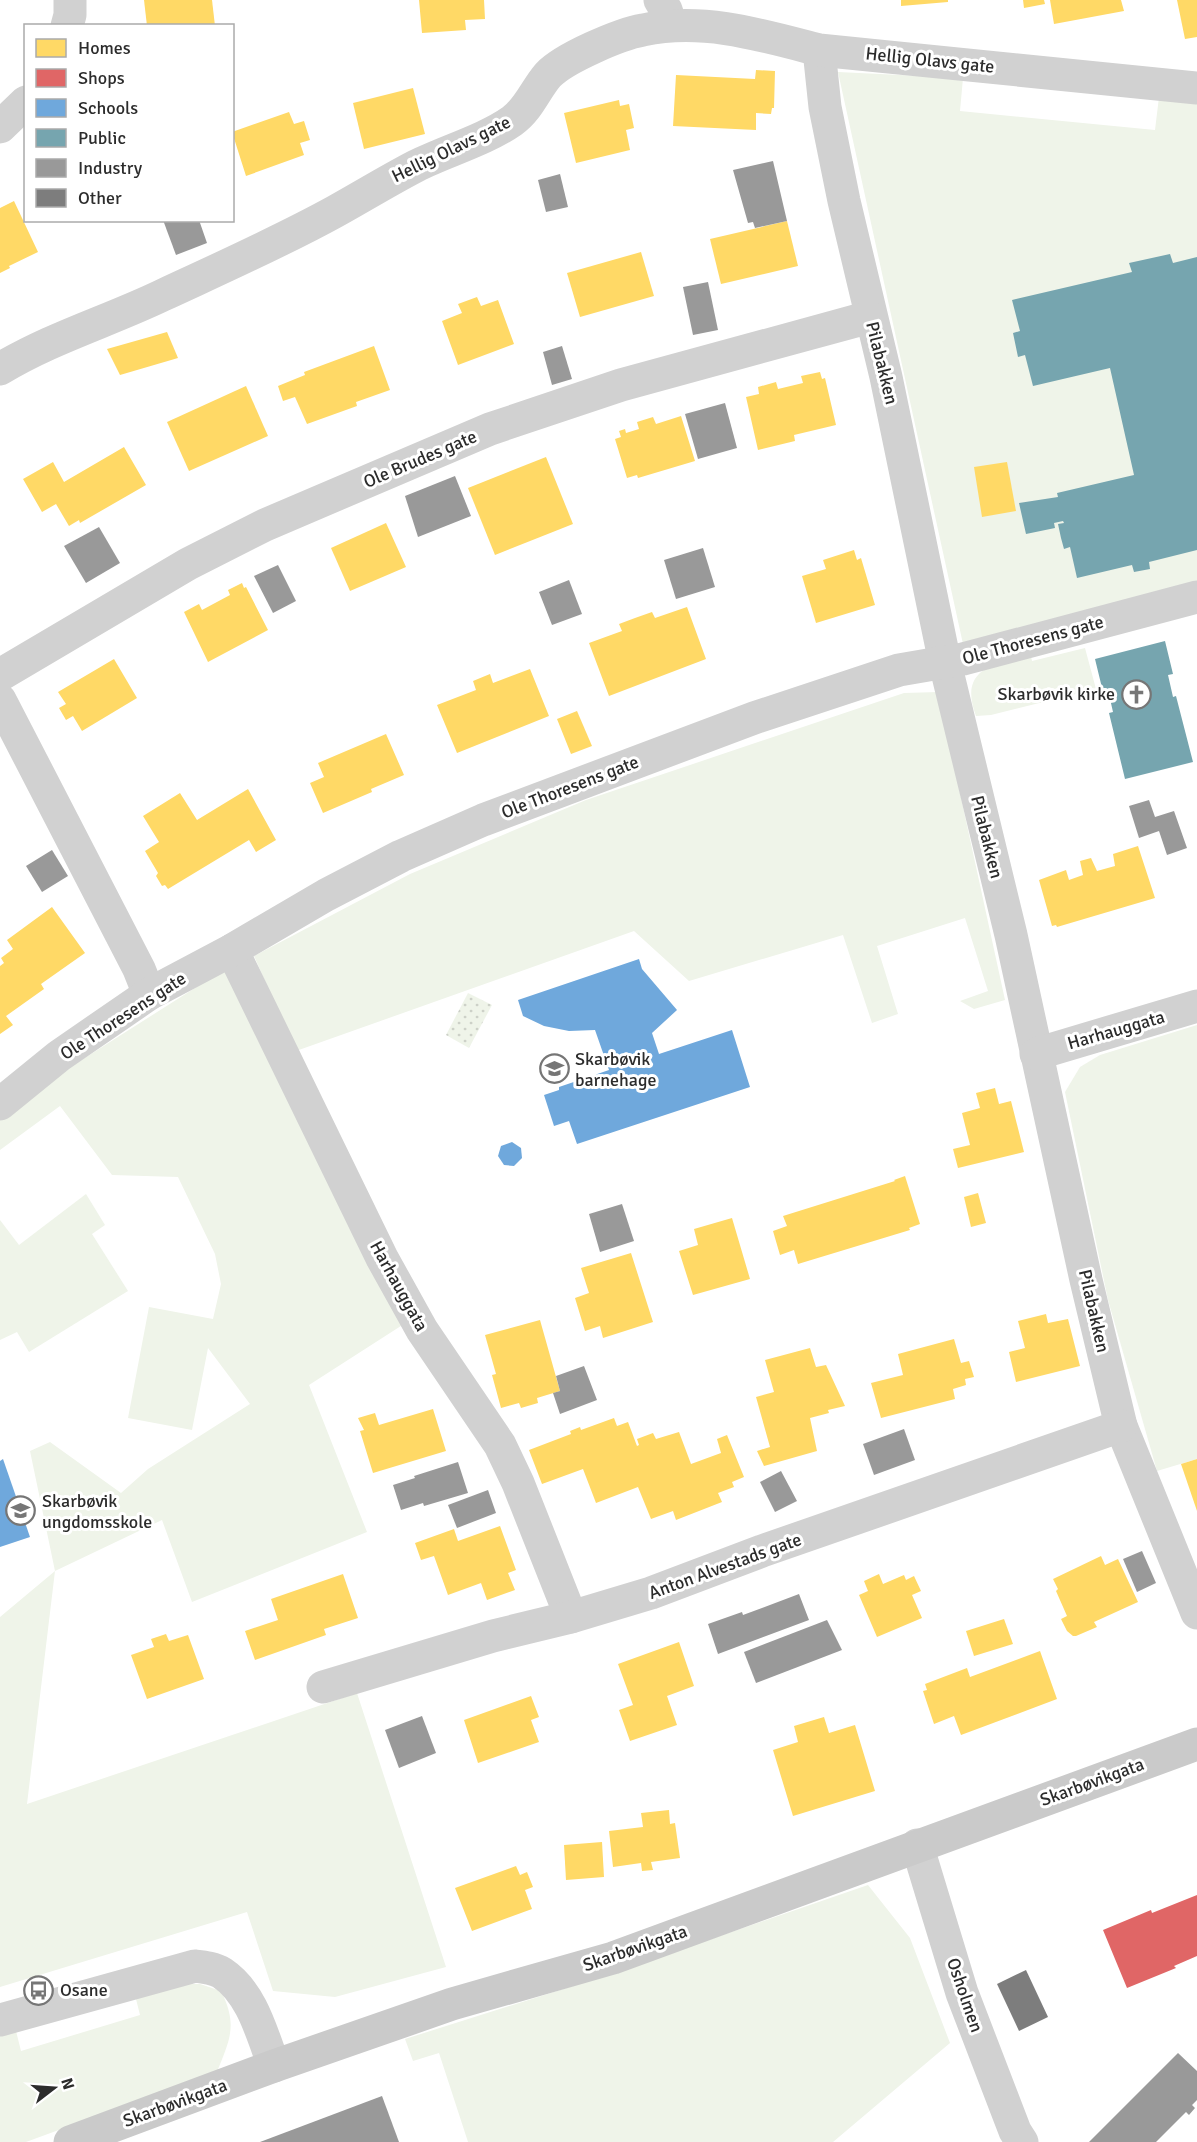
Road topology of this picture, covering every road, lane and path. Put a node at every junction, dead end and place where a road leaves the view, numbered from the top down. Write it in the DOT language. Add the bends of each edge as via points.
graph roads {
  1 [pos="70,0"];
  2 [pos="666,13"];
  3 [pos="68,24"];
  4 [pos="819,50"];
  5 [pos="1197,88"];
  6 [pos="24,104"];
  7 [pos="0,127"];
  8 [pos="870,317"];
  9 [pos="0,369"];
  10 [pos="1197,597"];
  11 [pos="945,663"];
  12 [pos="0,675"];
  13 [pos="0,700"];
  14 [pos="232,950"];
  15 [pos="149,994"];
  16 [pos="1197,1006"];
  17 [pos="1036,1054"];
  18 [pos="0,1104"];
  19 [pos="1121,1426"];
  20 [pos="1197,1613"];
  21 [pos="571,1617"];
  22 [pos="323,1687"];
  23 [pos="1197,1744"];
  24 [pos="917,1845"];
  25 [pos="0,2020"];
  26 [pos="274,2066"];
  27 [pos="70,2142"];
  28 [pos="1022,2142"];
  1 -- 3 [label="street"];
  2 -- 4 [label="street, Hellig Olavs gate"];
  2 -- 9 [label="street, Hellig Olavs gate" via="641,30 589,49 549,74 513,121 418,165 244,257 147,303 29,351"];
  4 -- 5 [label="street, Hellig Olavs gate"];
  4 -- 8 [label="street, Pilabakken" via="825,107"];
  6 -- 7 [label="street"];
  8 -- 11 [label="street, Pilabakken"];
  8 -- 12 [label="street, Ole Brudes gate" via="621,385 490,429 265,525 188,564"];
  10 -- 11 [label="street, Ole Thoresens gate"];
  11 -- 14 [label="street, Ole Thoresens gate" via="899,670 754,718 483,820 401,856"];
  11 -- 17 [label="street, Pilabakken"];
  13 -- 15 [label="street"];
  14 -- 15 [label="street, Ole Thoresens gate"];
  14 -- 21 [label="street, Harhauggata" via="382,1258 422,1330 500,1445"];
  15 -- 18 [label="street, Ole Thoresens gate" via="59,1056"];
  16 -- 17 [label="street, Harhauggata"];
  17 -- 19 [label="street, Pilabakken"];
  19 -- 20 [label="street, Pilabakken"];
  19 -- 21 [label="street, Anton Alvestads gate" via="651,1593"];
  21 -- 22 [label="street, Anton Alvestads gate"];
  23 -- 24 [label="main road, Skarbøvikgata"];
  24 -- 26 [label="main road, Skarbøvikgata" via="613,1958 452,2004"];
  24 -- 28 [label="street, Osholmen" via="962,1993"];
  25 -- 26 [label="street" via="195,1966 221,1972 245,1998"];
  26 -- 27 [label="main road, Skarbøvikgata"];
}
